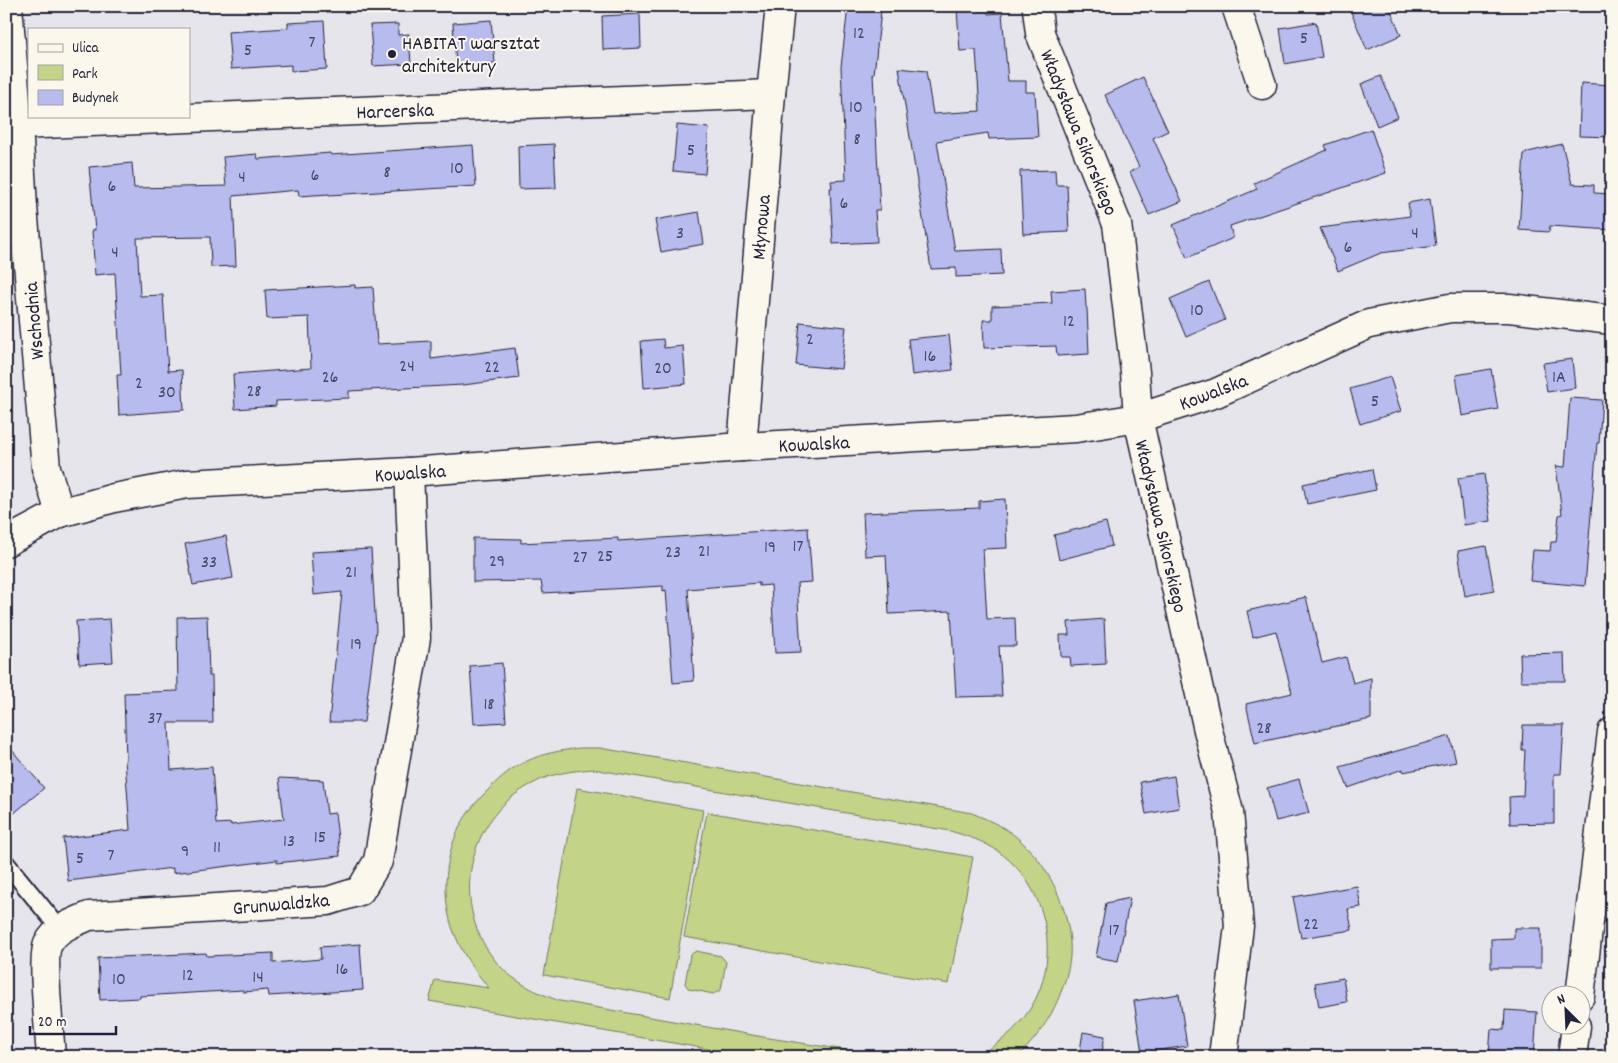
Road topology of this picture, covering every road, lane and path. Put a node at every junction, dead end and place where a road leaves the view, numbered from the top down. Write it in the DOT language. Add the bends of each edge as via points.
graph roads {
  1 [pos="8,6"];
  2 [pos="780,6"];
  3 [pos="1039,6"];
  4 [pos="1236,6"];
  5 [pos="1262,85"];
  6 [pos="771,94"];
  7 [pos="188,118"];
  8 [pos="190,118"];
  9 [pos="18,125"];
  10 [pos="15,207"];
  11 [pos="1612,320"];
  12 [pos="1138,418"];
  13 [pos="742,447"];
  14 [pos="409,472"];
  15 [pos="60,514"];
  16 [pos="6,542"];
  17 [pos="1612,732"];
  18 [pos="6,863"];
  19 [pos="1604,866"];
  20 [pos="60,929"];
  21 [pos="1582,986"];
  22 [pos="1575,1036"];
  23 [pos="51,1057"];
  24 [pos="1223,1057"];
  25 [pos="1572,1057"];
  1 -- 9 [label="street, Wschodnia"];
  2 -- 6 [label="street, Młynowa"];
  3 -- 12 [label="street, Władysława Sikorskiego" via="1040,33 1117,224"];
  4 -- 5 [label="street"];
  6 -- 8 [label="street, Harcerska"];
  6 -- 13 [label="street, Młynowa"];
  7 -- 9 [label="street, Harcerska"];
  9 -- 10 [label="street, Wschodnia"];
  10 -- 15 [label="street, Wschodnia" via="46,468"];
  11 -- 12 [label="street, Kowalska" via="1509,308 1450,308 1369,324 1216,393"];
  12 -- 13 [label="street, Kowalska" via="1076,428"];
  12 -- 24 [label="street, Władysława Sikorskiego" via="1205,721 1229,812 1239,926"];
  13 -- 14 [label="street, Kowalska"];
  14 -- 15 [label="street, Kowalska" via="187,484 114,498"];
  14 -- 20 [label="street, Grunwaldzka" via="416,638 378,861 360,890 328,901 89,916"];
  15 -- 16 [label="street, Kowalska"];
  17 -- 19 [label="street"];
  18 -- 20 [label="lane"];
  19 -- 21 [label="street"];
  20 -- 23 [label="street" via="47,945 45,966"];
  22 -- 25 [label="street"];
}
